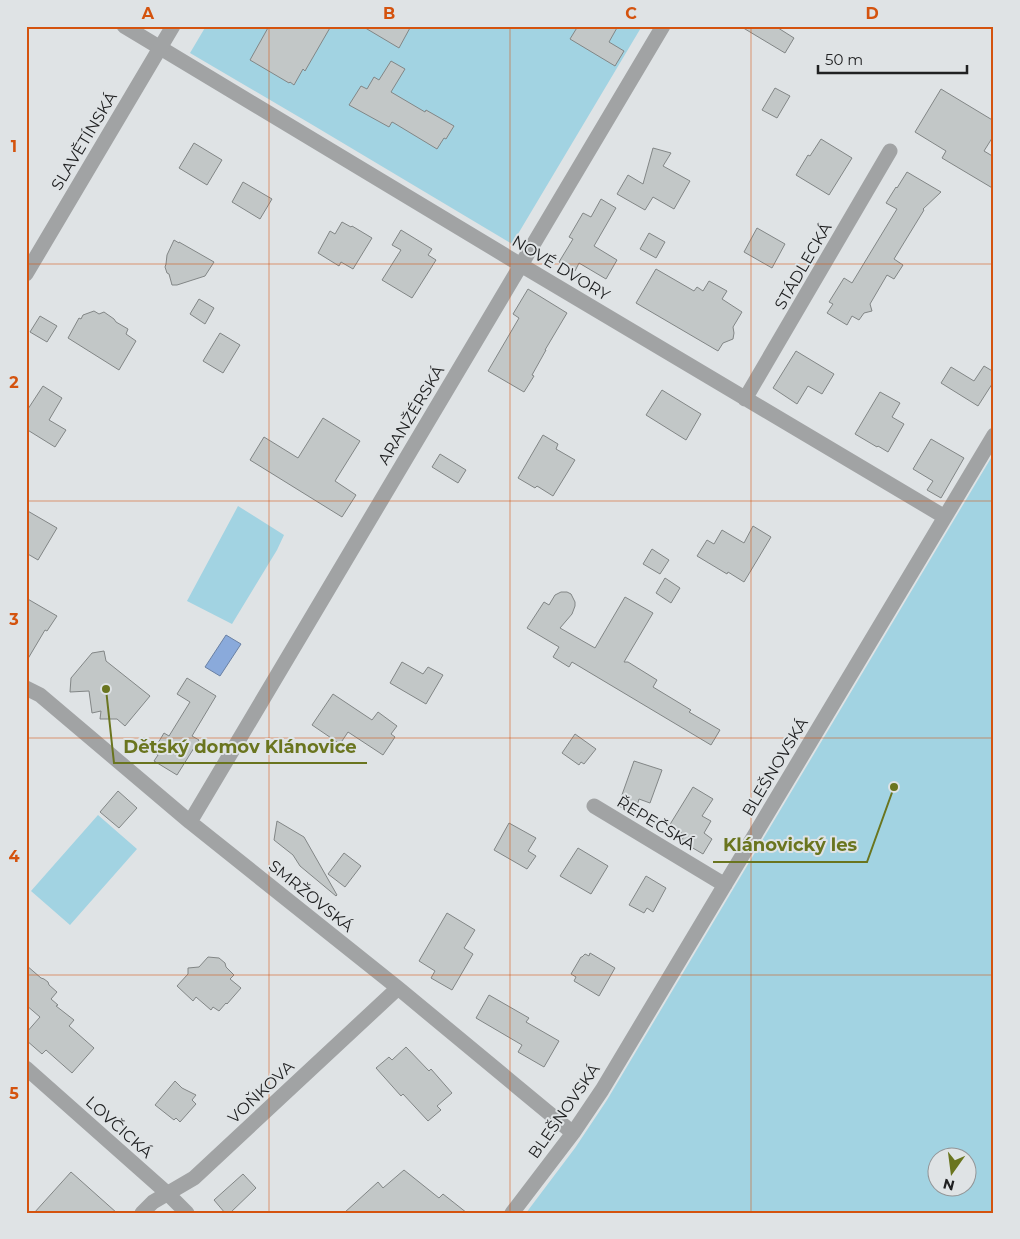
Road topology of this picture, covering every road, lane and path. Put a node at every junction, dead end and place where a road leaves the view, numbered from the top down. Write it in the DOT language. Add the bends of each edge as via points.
graph roads {
  1 [pos="124,26"];
  2 [pos="172,26"];
  3 [pos="663,26"];
  4 [pos="160,47"];
  5 [pos="890,151"];
  6 [pos="521,265"];
  7 [pos="26,274"];
  8 [pos="745,399"];
  9 [pos="994,435"];
  10 [pos="945,517"];
  11 [pos="26,688"];
  12 [pos="594,806"];
  13 [pos="190,822"];
  14 [pos="725,885"];
  15 [pos="398,988"];
  16 [pos="26,1068"];
  17 [pos="573,1133"];
  18 [pos="167,1194"];
  19 [pos="142,1213"];
  20 [pos="187,1213"];
  21 [pos="512,1213"];
  1 -- 4 [label="street, NOVÉ DVORY"];
  2 -- 4 [label="street, SLAVĚTÍNSKÁ"];
  3 -- 6 [label="street, ARANŽÉRSKÁ"];
  4 -- 6 [label="street, NOVÉ DVORY"];
  4 -- 7 [label="street, SLAVĚTÍNSKÁ"];
  5 -- 8 [label="street, STÁDLECKÁ"];
  6 -- 8 [label="street, NOVÉ DVORY"];
  6 -- 13 [label="street, ARANŽÉRSKÁ"];
  8 -- 10 [label="street, NOVÉ DVORY"];
  9 -- 10 [label="street, BLEŠNOVSKÁ"];
  10 -- 14 [label="street, BLEŠNOVSKÁ"];
  11 -- 13 [label="street, SMRŽOVSKÁ" via="40,695"];
  12 -- 14 [label="street, ŘEPEČSKÁ"];
  13 -- 15 [label="street, SMRŽOVSKÁ"];
  14 -- 17 [label="street, BLEŠNOVSKÁ"];
  15 -- 17 [label="street, SMRŽOVSKÁ"];
  15 -- 18 [label="street, VOŇKOVA" via="194,1178"];
  16 -- 18 [label="street, LOVČICKÁ"];
  17 -- 21 [label="street, BLEŠNOVSKÁ"];
  18 -- 19 [label="street, VOŇKOVA" via="152,1202"];
  18 -- 20 [label="street, LOVČICKÁ"];
}
